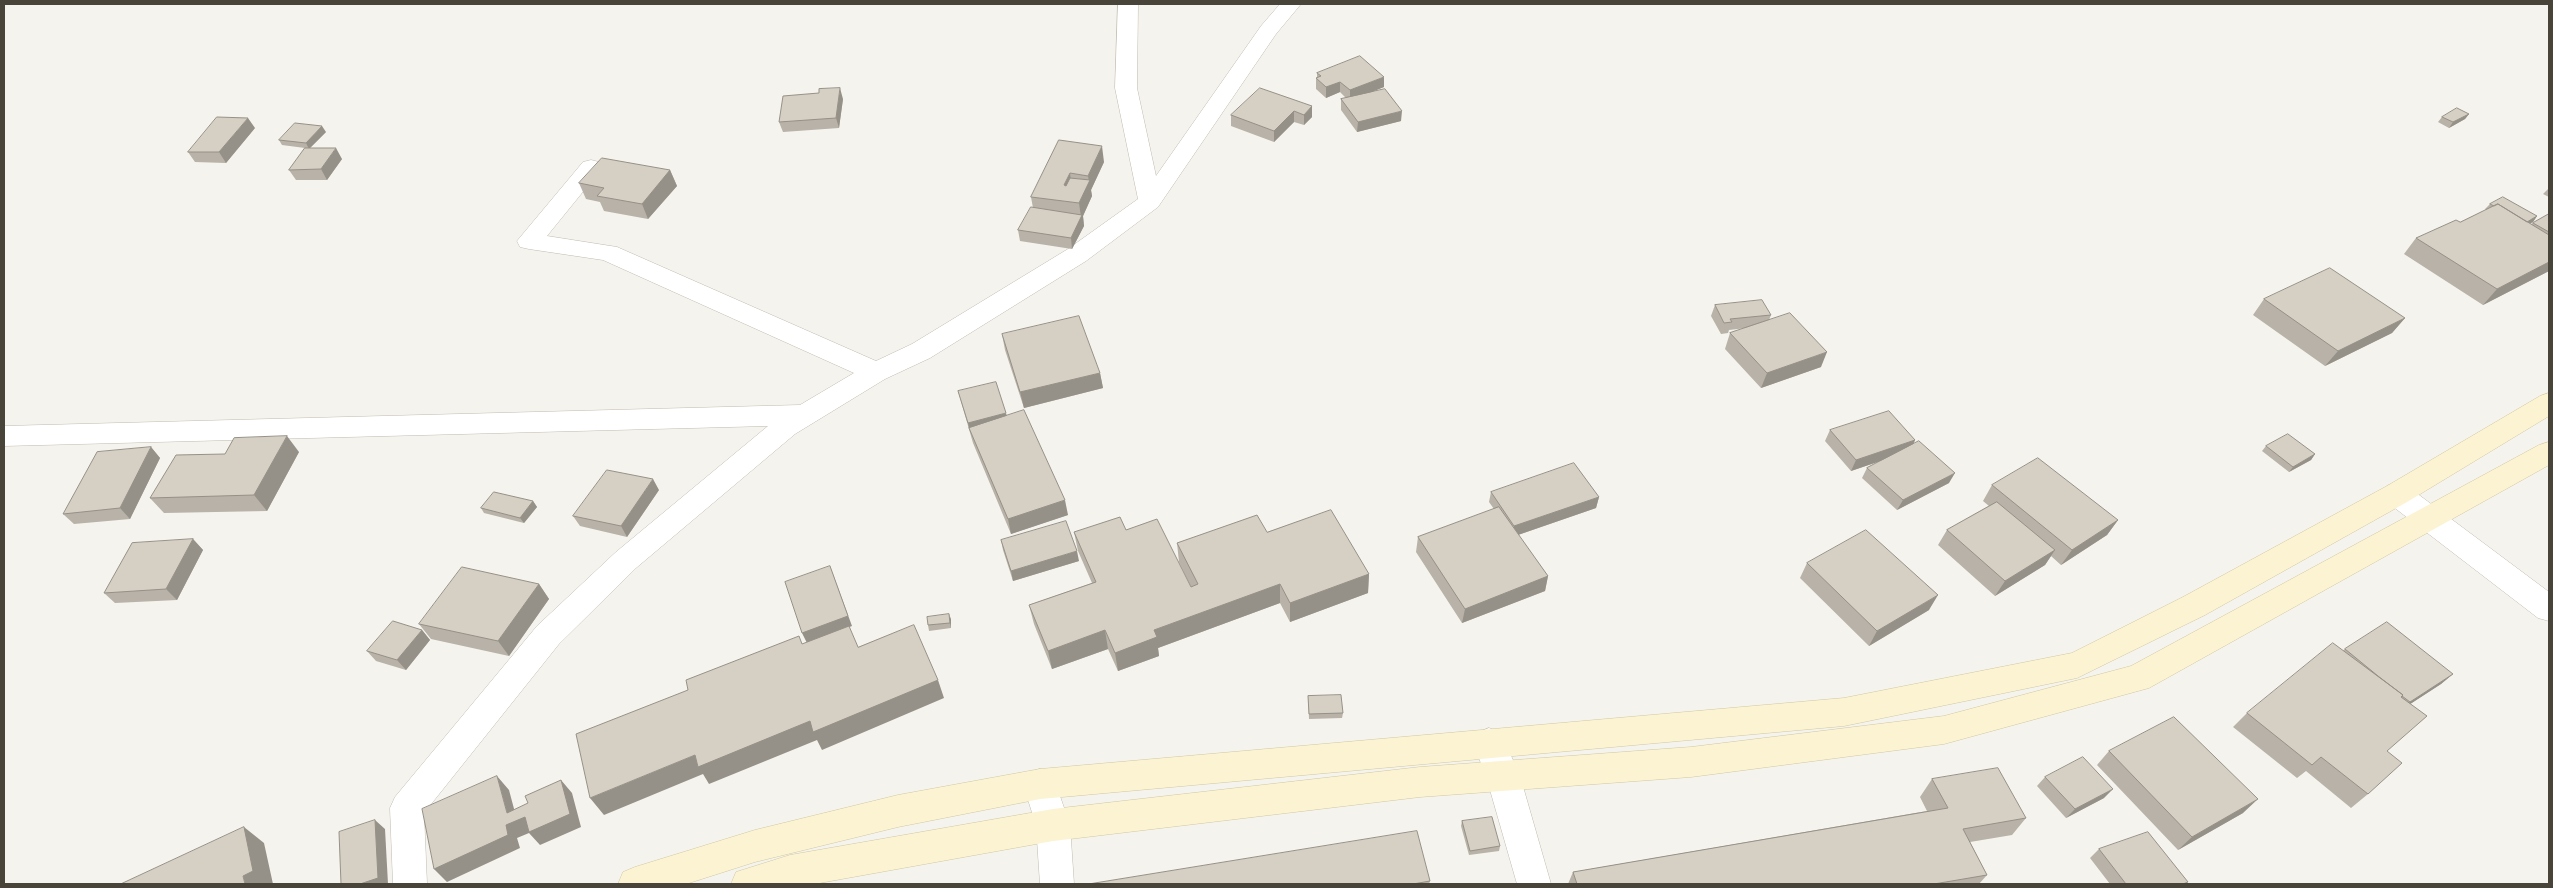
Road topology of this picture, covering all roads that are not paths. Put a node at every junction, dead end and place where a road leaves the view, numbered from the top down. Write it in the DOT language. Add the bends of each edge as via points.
graph roads {
  1 [pos="1128,4"];
  2 [pos="1291,4"];
  3 [pos="591,167"];
  4 [pos="1150,202"];
  5 [pos="876,372"];
  6 [pos="2549,403"];
  7 [pos="805,415"];
  8 [pos="4,436"];
  9 [pos="2549,452"];
  10 [pos="2397,494"];
  11 [pos="2429,517"];
  12 [pos="2549,609"];
  13 [pos="1489,743"];
  14 [pos="1502,776"];
  15 [pos="1040,784"];
  16 [pos="1053,825"];
  17 [pos="410,884"];
  18 [pos="635,884"];
  19 [pos="750,884"];
  20 [pos="1057,884"];
  21 [pos="1534,884"];
  1 -- 4 [label="street" via="1126,88"];
  2 -- 4 [label="street" via="1268,30"];
  3 -- 5 [label="street" via="529,241 608,253"];
  4 -- 5 [label="street" via="1077,255 921,351"];
  5 -- 7 [label="street"];
  6 -- 10 [label="main road"];
  7 -- 8 [label="street"];
  7 -- 17 [label="street" via="785,427 626,560 548,635 407,808"];
  9 -- 11 [label="main road"];
  10 -- 11 [label="street"];
  10 -- 13 [label="main road" via="2194,606 2077,665 1844,712"];
  11 -- 12 [label="street"];
  11 -- 14 [label="main road" via="2138,678 1944,730 1691,762"];
  13 -- 14 [label="street"];
  13 -- 15 [label="main road"];
  14 -- 16 [label="main road" via="1420,782"];
  14 -- 21 [label="street"];
  15 -- 16 [label="street"];
  15 -- 18 [label="main road" via="898,811 784,839"];
  16 -- 19 [label="main road" via="790,872"];
  16 -- 20 [label="street"];
}
